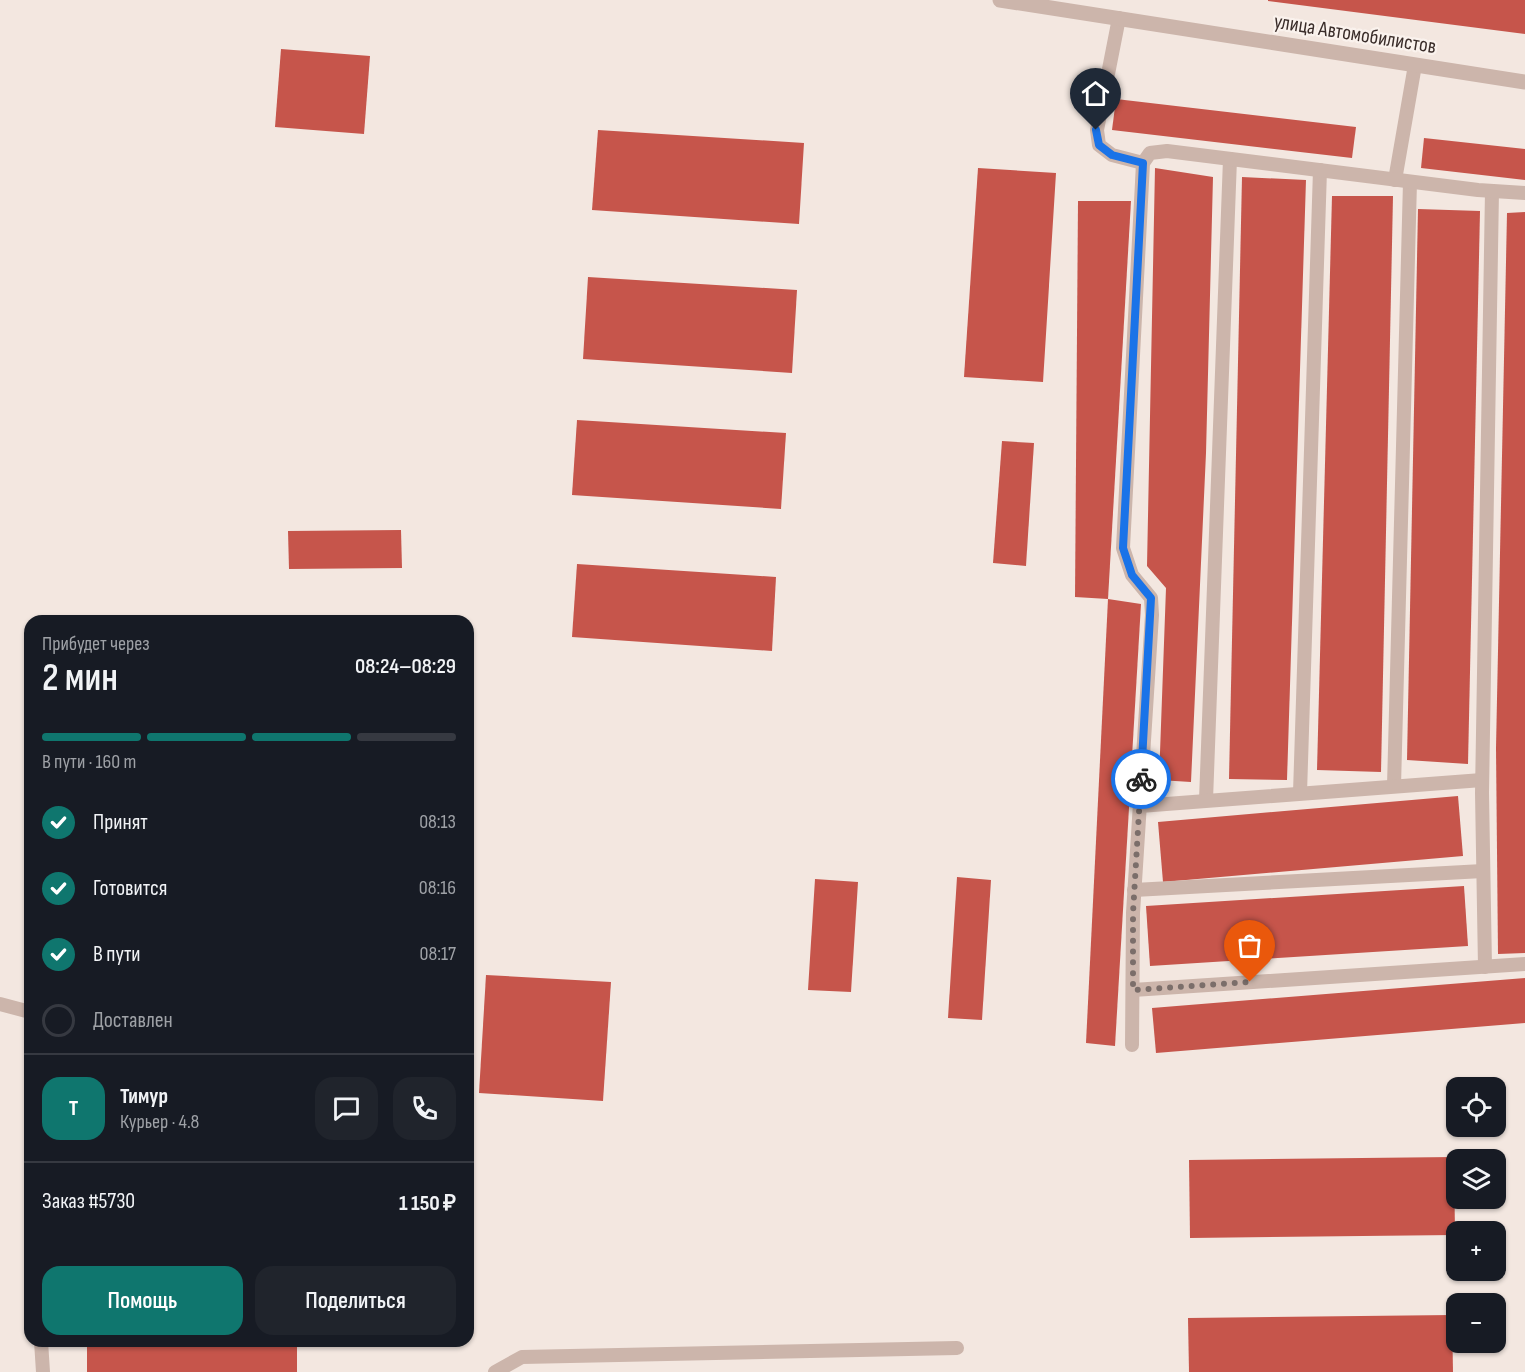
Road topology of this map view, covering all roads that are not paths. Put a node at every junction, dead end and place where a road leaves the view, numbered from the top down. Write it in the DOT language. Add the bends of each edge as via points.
graph roads {
  1 [pos="1000,0"];
  2 [pos="1119,18"];
  3 [pos="1415,65"];
  4 [pos="1525,82"];
  5 [pos="1230,159"];
  6 [pos="1143,163"];
  7 [pos="1320,170"];
  8 [pos="1395,180"];
  9 [pos="1410,182"];
  10 [pos="1492,191"];
  11 [pos="1525,193"];
  12 [pos="1482,780"];
  13 [pos="1394,786"];
  14 [pos="1300,793"];
  15 [pos="1206,800"];
  16 [pos="1140,806"];
  17 [pos="1484,871"];
  18 [pos="1134,890"];
  19 [pos="1525,964"];
  20 [pos="1485,967"];
  21 [pos="1133,990"];
  22 [pos="0,1004"];
  23 [pos="24,1010"];
  24 [pos="1132,1045"];
  25 [pos="41,1347"];
  26 [pos="957,1348"];
  27 [pos="43,1372"];
  28 [pos="495,1372"];
  1 -- 2 [label="street, улица Автомобилистов"];
  2 -- 3 [label="street, улица Автомобилистов"];
  2 -- 6 [label="lane" via="1096,130 1099,145 1112,155"];
  3 -- 4 [label="street, улица Автомобилистов"];
  3 -- 8 [label="lane"];
  5 -- 6 [label="lane" via="1167,151 1150,153"];
  5 -- 7 [label="lane"];
  5 -- 15 [label="lane"];
  6 -- 16 [label="lane" via="1123,548 1132,575 1151,598"];
  7 -- 8 [label="lane"];
  7 -- 14 [label="lane"];
  8 -- 9 [label="lane"];
  9 -- 10 [label="lane"];
  9 -- 13 [label="lane"];
  10 -- 11 [label="lane"];
  10 -- 12 [label="lane"];
  12 -- 13 [label="lane"];
  12 -- 17 [label="lane"];
  13 -- 14 [label="lane"];
  14 -- 15 [label="lane"];
  15 -- 16 [label="lane"];
  16 -- 18 [label="lane"];
  17 -- 18 [label="lane"];
  17 -- 20 [label="lane"];
  18 -- 21 [label="lane"];
  19 -- 20 [label="lane"];
  20 -- 21 [label="lane"];
  21 -- 24 [label="lane"];
  22 -- 23 [label="lane"];
  25 -- 27 [label="lane"];
  26 -- 28 [label="lane" via="522,1357"];
}
